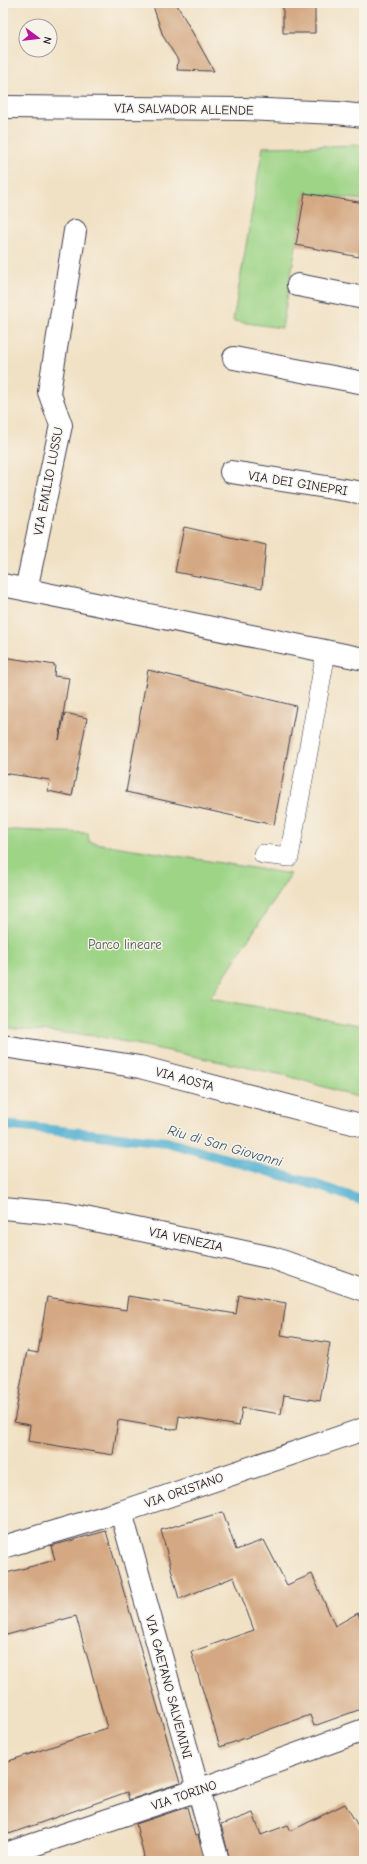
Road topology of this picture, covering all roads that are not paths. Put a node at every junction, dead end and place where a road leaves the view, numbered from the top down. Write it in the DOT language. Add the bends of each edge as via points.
graph roads {
  1 [pos="3,107"];
  2 [pos="364,116"];
  3 [pos="75,232"];
  4 [pos="298,285"];
  5 [pos="364,298"];
  6 [pos="234,358"];
  7 [pos="364,384"];
  8 [pos="231,472"];
  9 [pos="364,494"];
  10 [pos="3,585"];
  11 [pos="26,590"];
  12 [pos="326,652"];
  13 [pos="364,659"];
  14 [pos="263,854"];
  15 [pos="3,1046"];
  16 [pos="364,1126"];
  17 [pos="3,1208"];
  18 [pos="364,1290"];
  19 [pos="364,1430"];
  20 [pos="121,1512"];
  21 [pos="3,1547"];
  22 [pos="364,1730"];
  23 [pos="198,1790"];
  24 [pos="3,1855"];
  25 [pos="218,1861"];
  1 -- 2 [label="street, VIA SALVADOR ALLENDE" via="245,109"];
  3 -- 11 [label="street, VIA EMILIO LUSSU" via="49,392 61,425"];
  4 -- 5 [label="street"];
  6 -- 7 [label="street"];
  8 -- 9 [label="street, VIA DEI GINEPRI"];
  10 -- 11 [label="street"];
  11 -- 12 [label="street"];
  12 -- 13 [label="street"];
  12 -- 14 [label="lane" via="288,858"];
  15 -- 16 [label="street, VIA AOSTA" via="140,1067"];
  17 -- 18 [label="street, VIA VENEZIA" via="66,1214 273,1258"];
  19 -- 20 [label="street, VIA ORISTANO"];
  20 -- 21 [label="street, VIA ORISTANO"];
  20 -- 23 [label="street, VIA GAETANO SALVEMINI"];
  22 -- 23 [label="street, VIA TORINO"];
  23 -- 24 [label="street, VIA TORINO"];
  23 -- 25 [label="street, VIA GAETANO SALVEMINI"];
}
